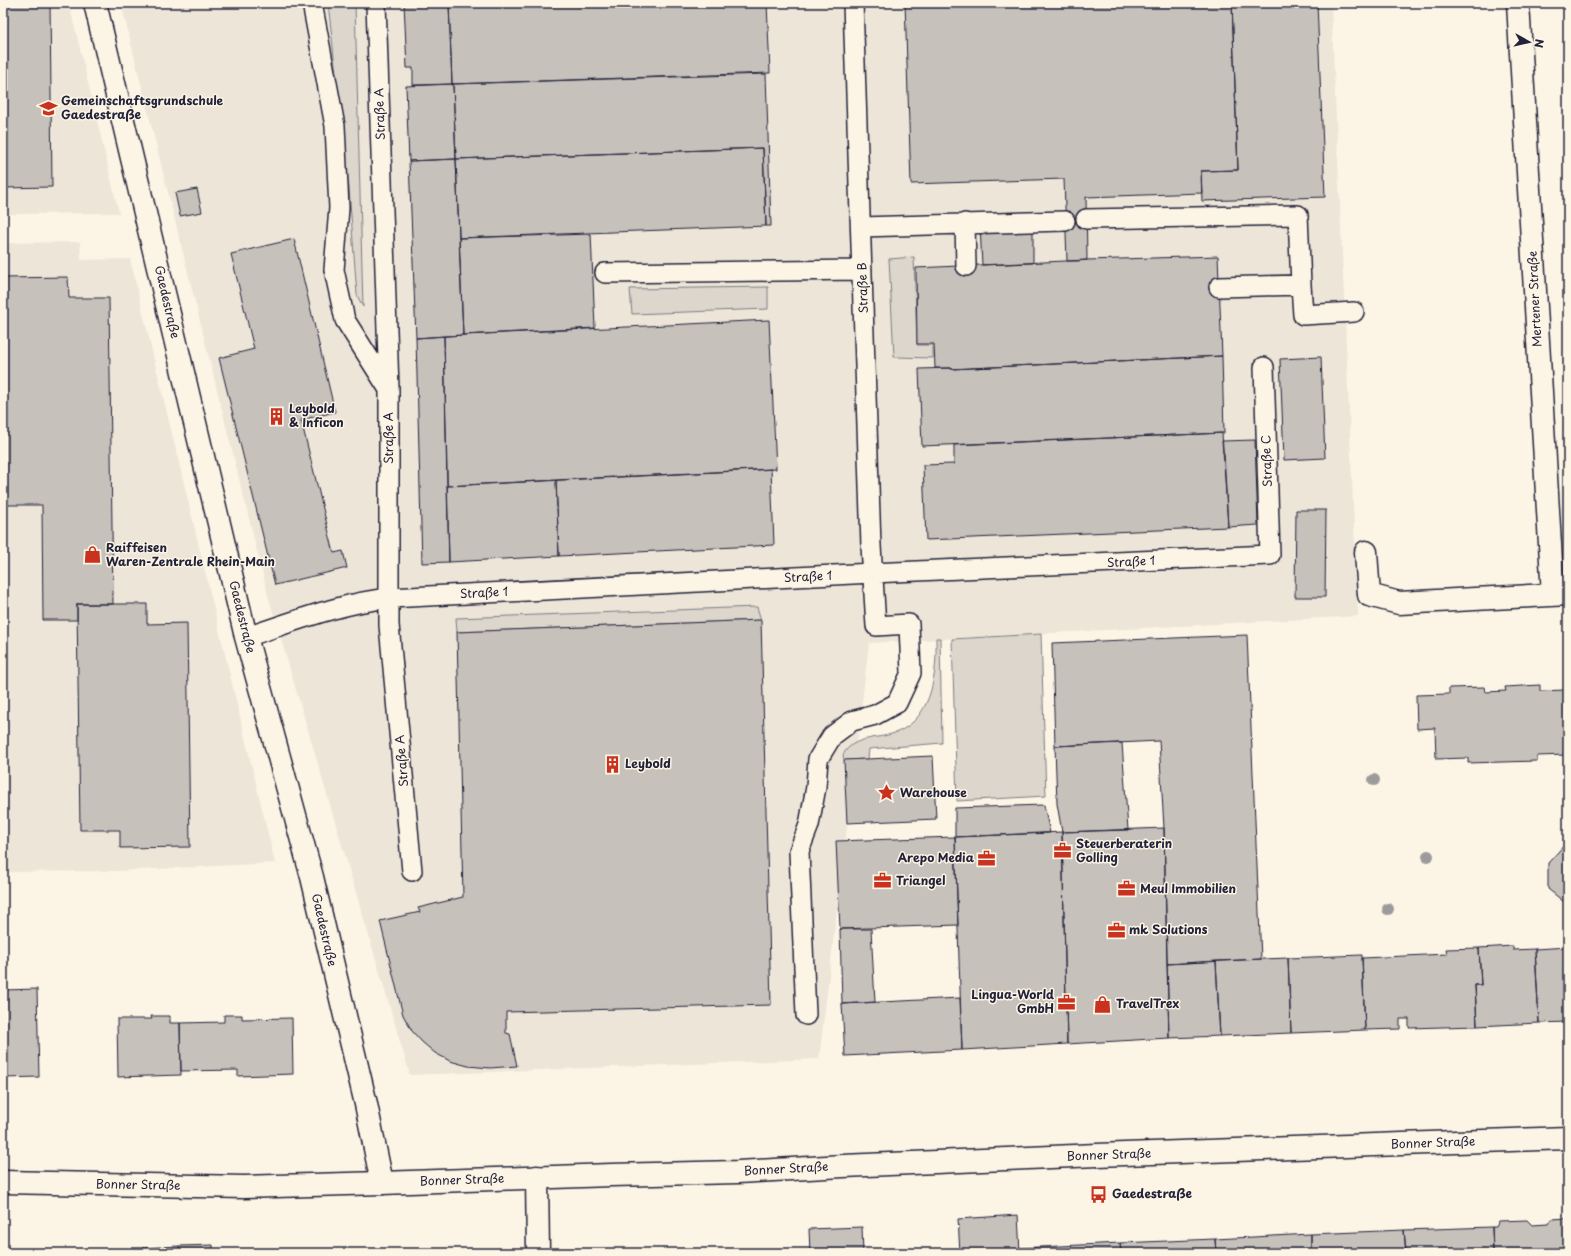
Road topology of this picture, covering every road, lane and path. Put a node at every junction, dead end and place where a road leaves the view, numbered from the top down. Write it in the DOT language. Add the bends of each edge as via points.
graph roads {
  1 [pos="95,3"];
  2 [pos="312,3"];
  3 [pos="376,3"];
  4 [pos="853,3"];
  5 [pos="1518,3"];
  6 [pos="1086,219"];
  7 [pos="1065,220"];
  8 [pos="964,223"];
  9 [pos="861,226"];
  10 [pos="966,266"];
  11 [pos="862,270"];
  12 [pos="605,273"];
  13 [pos="1301,285"];
  14 [pos="1219,287"];
  15 [pos="1354,312"];
  16 [pos="1264,367"];
  17 [pos="389,389"];
  18 [pos="1366,552"];
  19 [pos="1270,555"];
  20 [pos="872,573"];
  21 [pos="1560,594"];
  22 [pos="390,598"];
  23 [pos="246,637"];
  24 [pos="412,871"];
  25 [pos="806,1015"];
  26 [pos="1568,1138"];
  27 [pos="537,1177"];
  28 [pos="3,1182"];
  29 [pos="382,1184"];
  30 [pos="538,1253"];
  1 -- 23 [label="street, Gaedestraße"];
  2 -- 17 [label="lane" via="335,126 339,208 334,270 346,320"];
  3 -- 17 [label="lane, Straße A"];
  4 -- 9 [label="lane, Straße B"];
  5 -- 21 [label="street, Mertener Straße"];
  6 -- 13 [label="lane" via="1298,215"];
  7 -- 8 [label="lane"];
  8 -- 9 [label="lane"];
  8 -- 10 [label="lane"];
  9 -- 11 [label="lane, Straße B"];
  11 -- 12 [label="lane"];
  11 -- 20 [label="lane, Straße B"];
  13 -- 14 [label="lane"];
  13 -- 15 [label="lane" via="1303,315"];
  16 -- 19 [label="lane, Straße C"];
  17 -- 22 [label="lane, Straße A"];
  18 -- 21 [label="street, Mertener Straße" via="1369,595 1399,603"];
  19 -- 20 [label="lane, Straße 1"];
  20 -- 22 [label="lane, Straße 1"];
  20 -- 25 [label="lane, Straße B" via="876,626 909,624 911,673 897,703 875,715 852,721 832,736 818,759 809,824 799,851"];
  22 -- 23 [label="lane, Straße 1" via="346,606"];
  22 -- 24 [label="lane, Straße A" via="389,625"];
  23 -- 29 [label="street, Gaedestraße" via="312,877 366,1104"];
  26 -- 27 [label="street, Bonner Straße" via="738,1172"];
  27 -- 29 [label="street, Bonner Straße"];
  27 -- 30 [label="street"];
  28 -- 29 [label="street, Bonner Straße" via="244,1187"];
}
